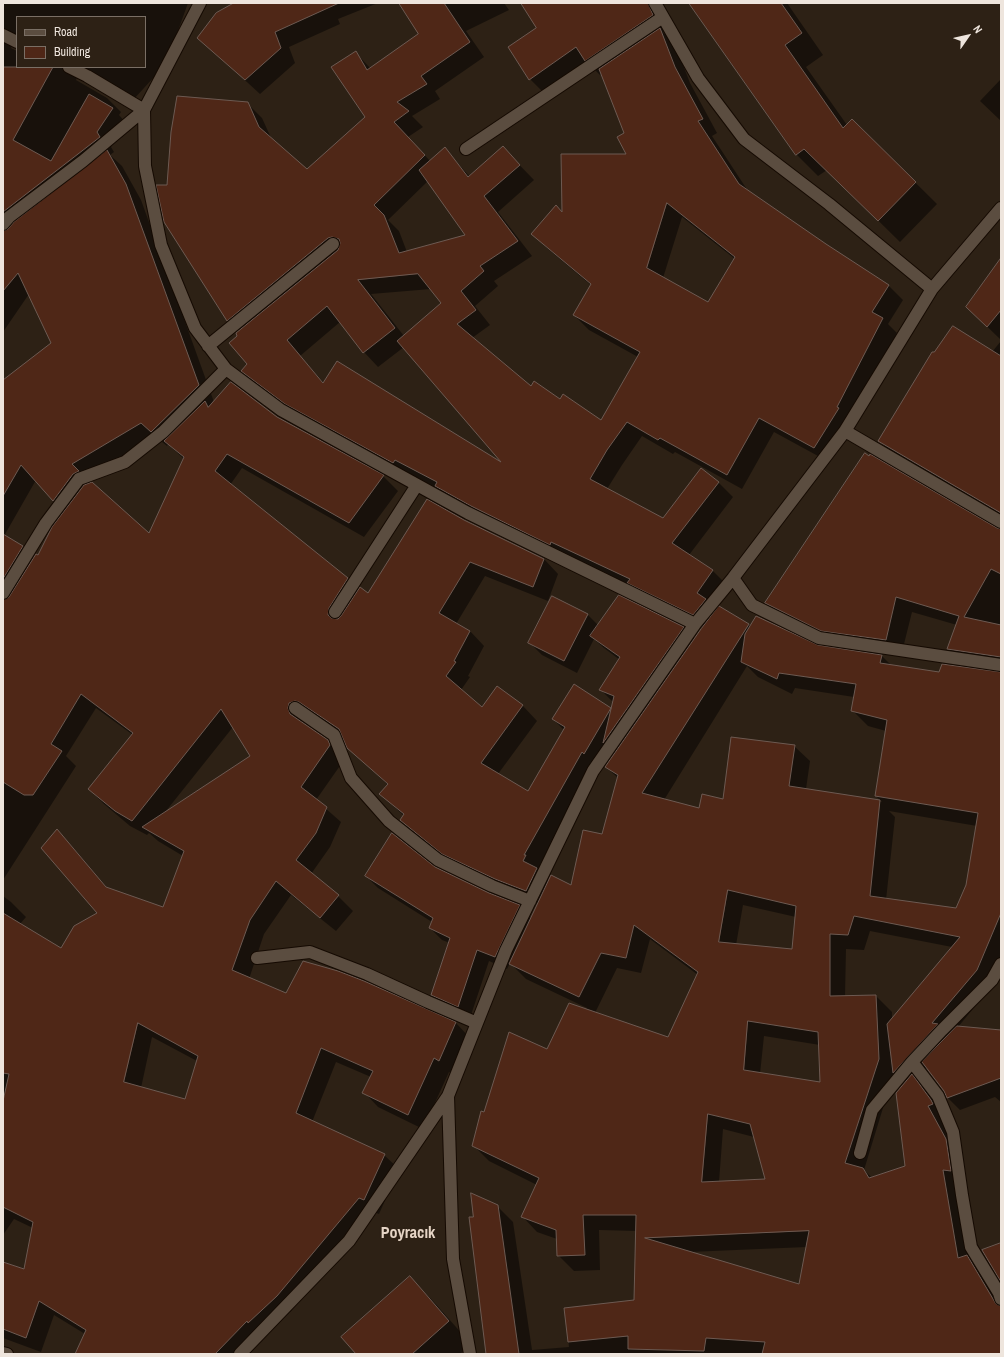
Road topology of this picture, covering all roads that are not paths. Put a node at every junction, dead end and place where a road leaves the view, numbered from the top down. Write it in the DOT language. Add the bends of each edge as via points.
graph roads {
  1 [pos="200,3"];
  2 [pos="655,3"];
  3 [pos="664,17"];
  4 [pos="3,35"];
  5 [pos="16,42"];
  6 [pos="71,68"];
  7 [pos="144,110"];
  8 [pos="466,149"];
  9 [pos="1001,208"];
  10 [pos="3,224"];
  11 [pos="333,244"];
  12 [pos="932,289"];
  13 [pos="208,346"];
  14 [pos="226,369"];
  15 [pos="845,431"];
  16 [pos="417,485"];
  17 [pos="1001,522"];
  18 [pos="733,578"];
  19 [pos="3,593"];
  20 [pos="335,612"];
  21 [pos="695,624"];
  22 [pos="1001,665"];
  23 [pos="295,708"];
  24 [pos="530,901"];
  25 [pos="257,958"];
  26 [pos="1001,964"];
  27 [pos="477,1023"];
  28 [pos="912,1062"];
  29 [pos="448,1096"];
  30 [pos="860,1153"];
  31 [pos="1001,1299"];
  32 [pos="3,1353"];
  33 [pos="7,1354"];
  34 [pos="240,1354"];
  35 [pos="470,1354"];
  1 -- 7 [label="street"];
  2 -- 3 [label="street"];
  3 -- 8 [label="street"];
  3 -- 12 [label="street" via="698,78 744,139 829,204"];
  4 -- 5 [label="street"];
  6 -- 7 [label="street"];
  7 -- 10 [label="street"];
  7 -- 13 [label="street" via="145,166 161,245 195,328"];
  9 -- 12 [label="street"];
  11 -- 13 [label="street"];
  12 -- 15 [label="street"];
  13 -- 14 [label="street"];
  14 -- 16 [label="street" via="281,410"];
  14 -- 19 [label="street" via="163,432 125,462 79,479 46,523"];
  15 -- 17 [label="street"];
  15 -- 18 [label="street"];
  16 -- 20 [label="street"];
  16 -- 21 [label="street" via="468,513"];
  18 -- 21 [label="street"];
  18 -- 22 [label="street" via="752,605 819,638"];
  21 -- 24 [label="street" via="593,771"];
  23 -- 24 [label="street" via="334,735 351,778 389,821 438,860"];
  24 -- 27 [label="street" via="506,950"];
  25 -- 27 [label="street" via="310,952 367,974"];
  26 -- 28 [label="street" via="992,980"];
  27 -- 29 [label="street"];
  28 -- 30 [label="street" via="872,1110"];
  28 -- 31 [label="street" via="938,1096 953,1132 971,1247"];
  29 -- 34 [label="street" via="349,1241"];
  29 -- 35 [label="street" via="453,1259"];
  32 -- 33 [label="street"];
}
